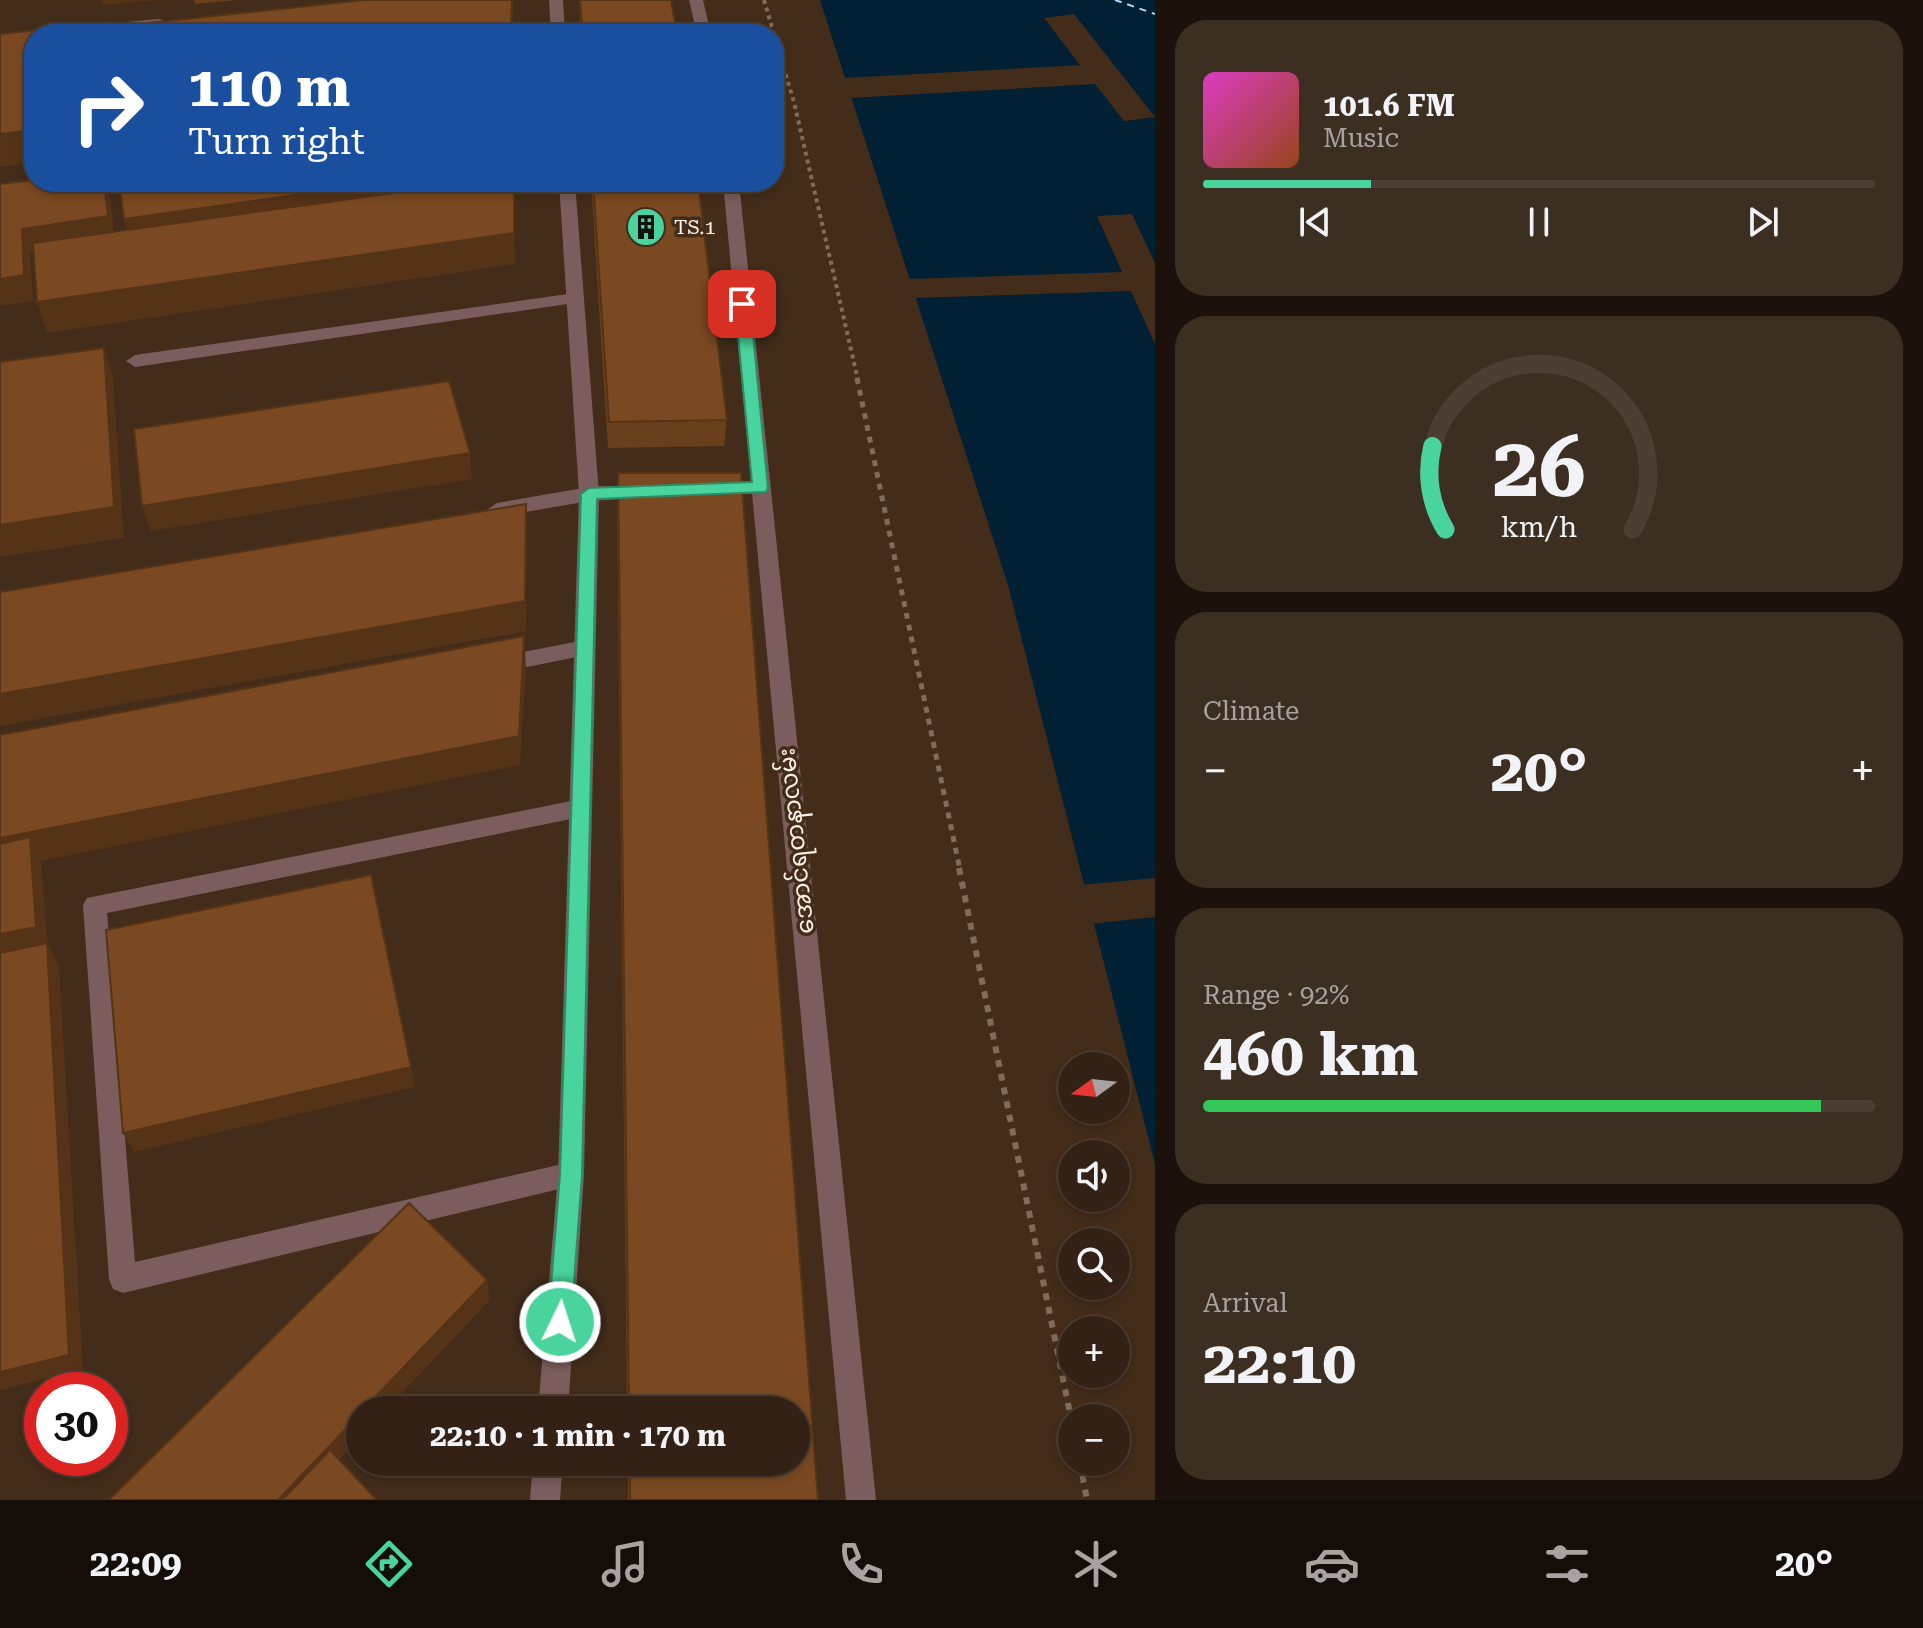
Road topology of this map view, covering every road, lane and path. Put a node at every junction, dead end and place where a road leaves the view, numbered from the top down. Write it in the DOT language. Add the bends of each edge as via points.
graph roads {
  1 [pos="556,0"];
  2 [pos="696,0"];
  3 [pos="764,0"];
  4 [pos="168,22"];
  5 [pos="147,24"];
  6 [pos="557,24"];
  7 [pos="702,24"];
  8 [pos="771,24"];
  9 [pos="784,68"];
  10 [pos="568,192"];
  11 [pos="732,192"];
  12 [pos="575,298"];
  13 [pos="135,361"];
  14 [pos="760,488"];
  15 [pos="698,490"];
  16 [pos="667,491"];
  17 [pos="589,494"];
  18 [pos="481,513"];
  19 [pos="585,648"];
  20 [pos="477,668"];
  21 [pos="581,808"];
  22 [pos="571,1175"];
  23 [pos="554,1396"];
  24 [pos="1068,1404"];
  25 [pos="547,1476"];
  26 [pos="1083,1476"];
  27 [pos="545,1500"];
  28 [pos="861,1500"];
  29 [pos="1087,1500"];
  1 -- 6 [label="street"];
  2 -- 7 [label="street"];
  3 -- 8 [label="path"];
  4 -- 5 [label="street"];
  9 -- 24 [label="path" via="879,473"];
  10 -- 12 [label="street"];
  11 -- 14 [label="street, အောင်ရတနာလမ်း"];
  12 -- 13 [label="street"];
  12 -- 17 [label="street"];
  14 -- 15 [label="street"];
  14 -- 28 [label="street, အောင်ရတနာလမ်း"];
  16 -- 17 [label="street"];
  17 -- 18 [label="street"];
  17 -- 19 [label="street"];
  19 -- 20 [label="street"];
  19 -- 21 [label="street"];
  21 -- 22 [label="street"];
  21 -- 22 [label="street" via="95,905 123,1279"];
  22 -- 23 [label="street"];
  25 -- 27 [label="street"];
  26 -- 29 [label="path"];
}
